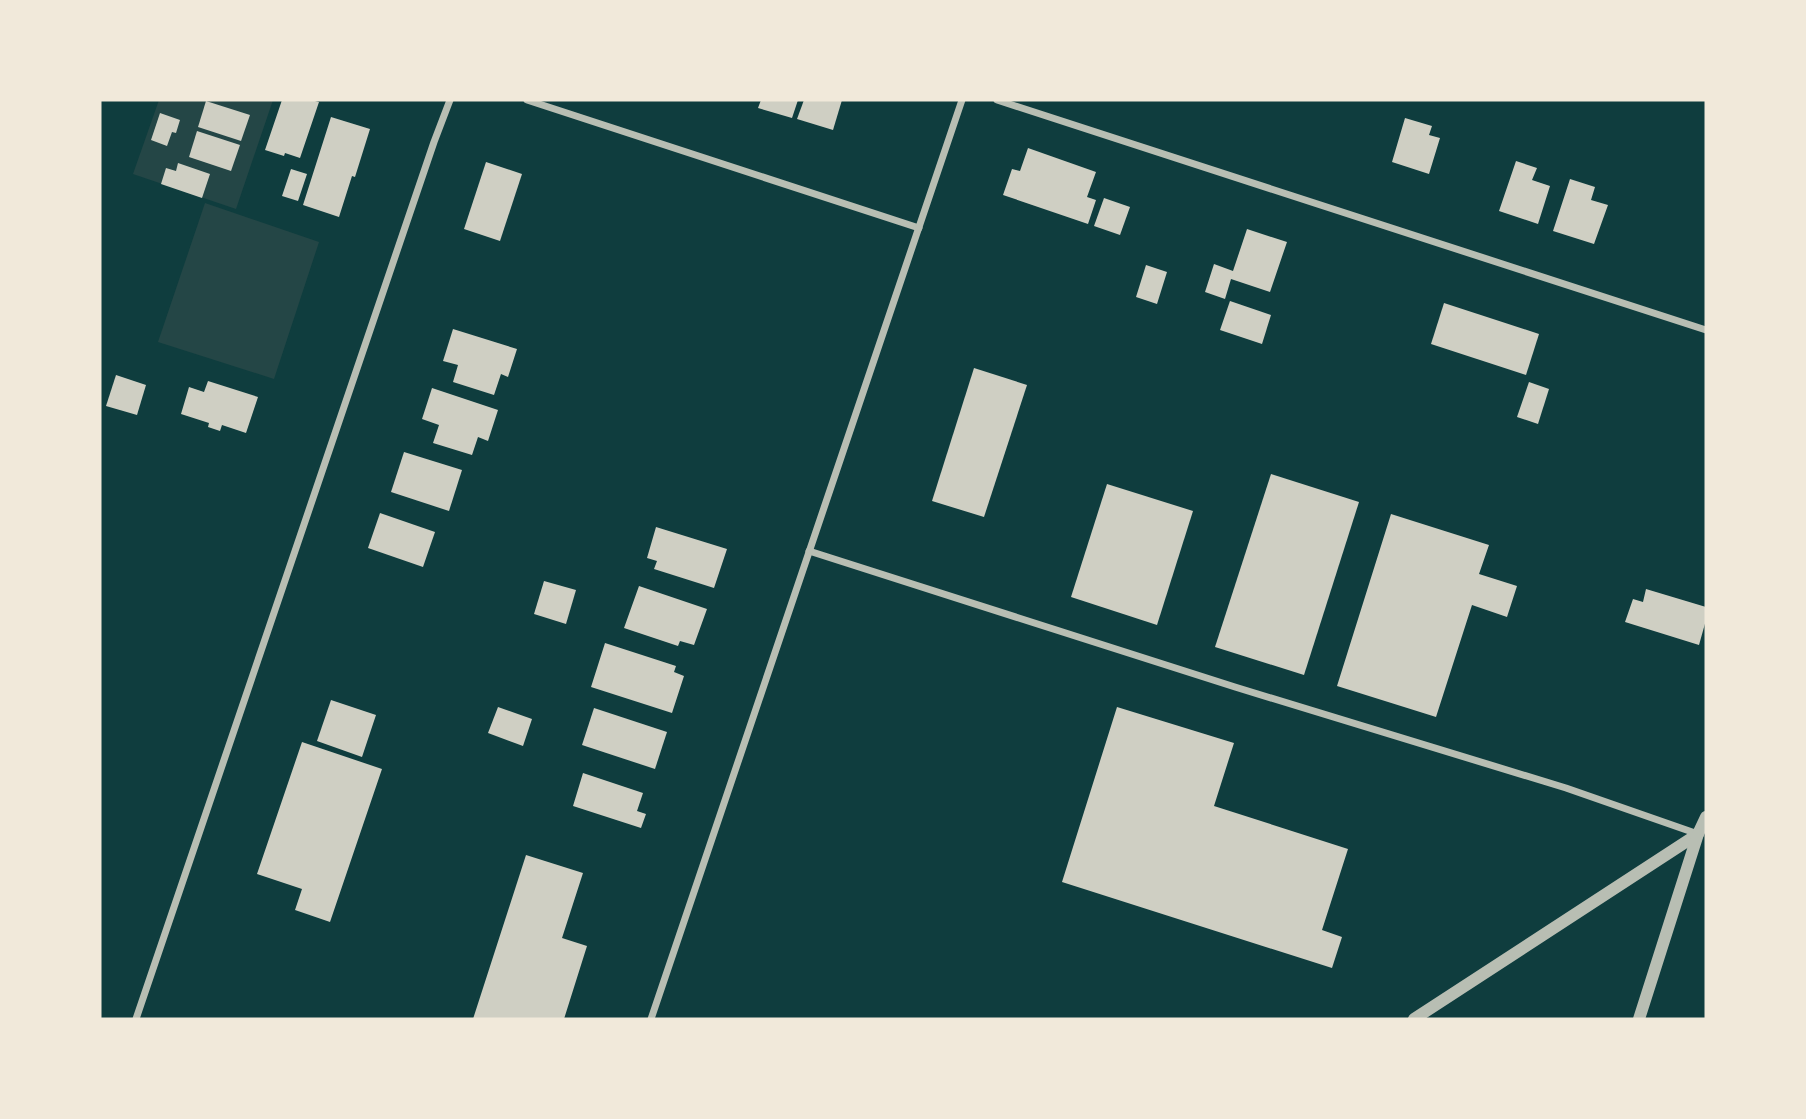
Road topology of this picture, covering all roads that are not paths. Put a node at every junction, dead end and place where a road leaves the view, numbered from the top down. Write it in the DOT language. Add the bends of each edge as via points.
graph roads {
  1 [pos="450,100"];
  2 [pos="527,100"];
  3 [pos="962,100"];
  4 [pos="997,100"];
  5 [pos="919,228"];
  6 [pos="1706,330"];
  7 [pos="809,551"];
  8 [pos="1706,817"];
  9 [pos="1698,834"];
  10 [pos="136,1019"];
  11 [pos="651,1019"];
  12 [pos="1414,1019"];
  13 [pos="1639,1019"];
  1 -- 10 [label="street"];
  2 -- 5 [label="street"];
  3 -- 5 [label="street"];
  4 -- 6 [label="street"];
  5 -- 7 [label="street"];
  7 -- 9 [label="street" via="1566,788"];
  7 -- 11 [label="street"];
  8 -- 9 [label="street"];
  9 -- 12 [label="street"];
  9 -- 13 [label="street"];
}
